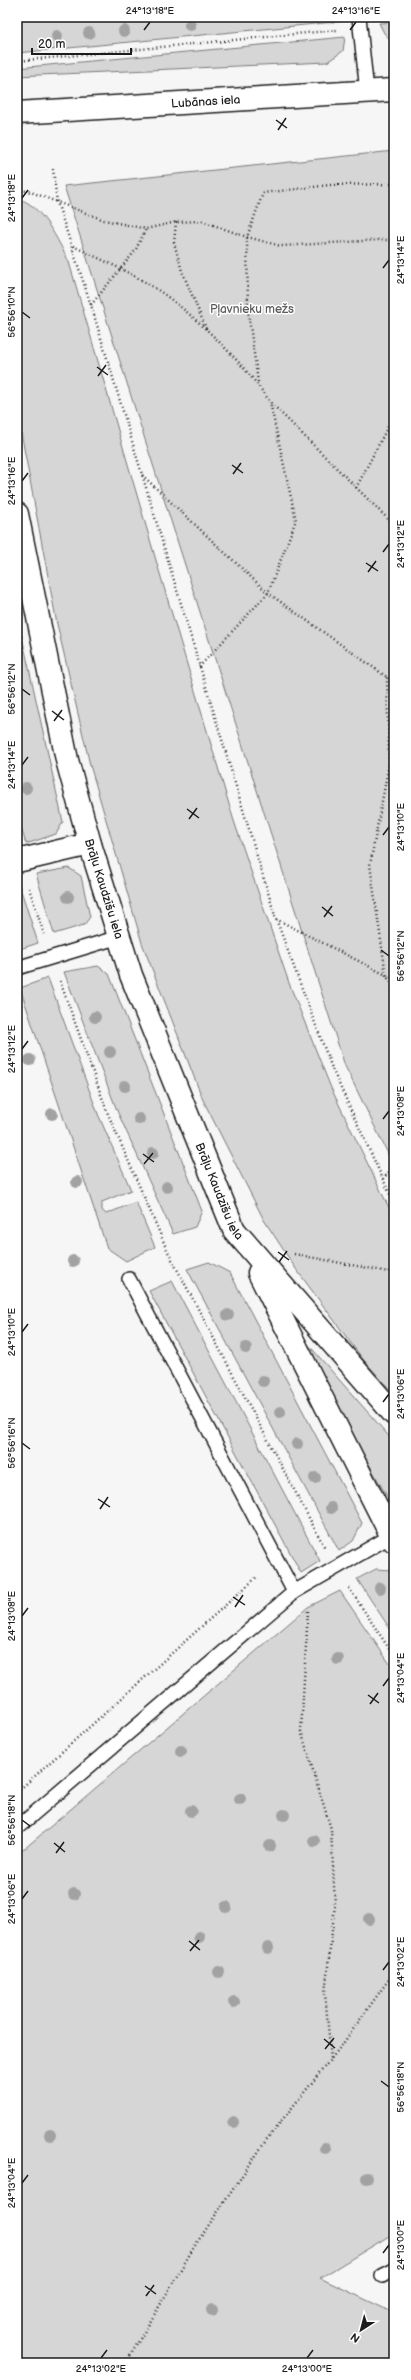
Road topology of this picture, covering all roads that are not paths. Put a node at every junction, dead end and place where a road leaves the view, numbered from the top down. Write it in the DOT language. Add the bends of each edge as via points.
graph roads {
  1 [pos="359,20"];
  2 [pos="394,90"];
  3 [pos="367,92"];
  4 [pos="17,113"];
  5 [pos="17,514"];
  6 [pos="90,844"];
  7 [pos="18,861"];
  8 [pos="119,937"];
  9 [pos="17,968"];
  10 [pos="245,1245"];
  11 [pos="128,1279"];
  12 [pos="394,1414"];
  13 [pos="393,1539"];
  14 [pos="294,1592"];
  15 [pos="17,1828"];
  1 -- 3 [label="lane"];
  2 -- 3 [label="street, Lubānas iela"];
  3 -- 4 [label="street, Lubānas iela"];
  5 -- 6 [label="street, Brāļu Kaudzīšu iela" via="67,760"];
  6 -- 7 [label="street"];
  6 -- 8 [label="street, Brāļu Kaudzīšu iela"];
  8 -- 9 [label="lane"];
  8 -- 10 [label="street, Brāļu Kaudzīšu iela" via="140,998 234,1230"];
  10 -- 12 [label="street, Brāļu Kaudzīšu iela"];
  10 -- 13 [label="street, Brāļu Kaudzīšu iela"];
  11 -- 14 [label="lane"];
  13 -- 14 [label="lane"];
  14 -- 15 [label="lane"];
}
